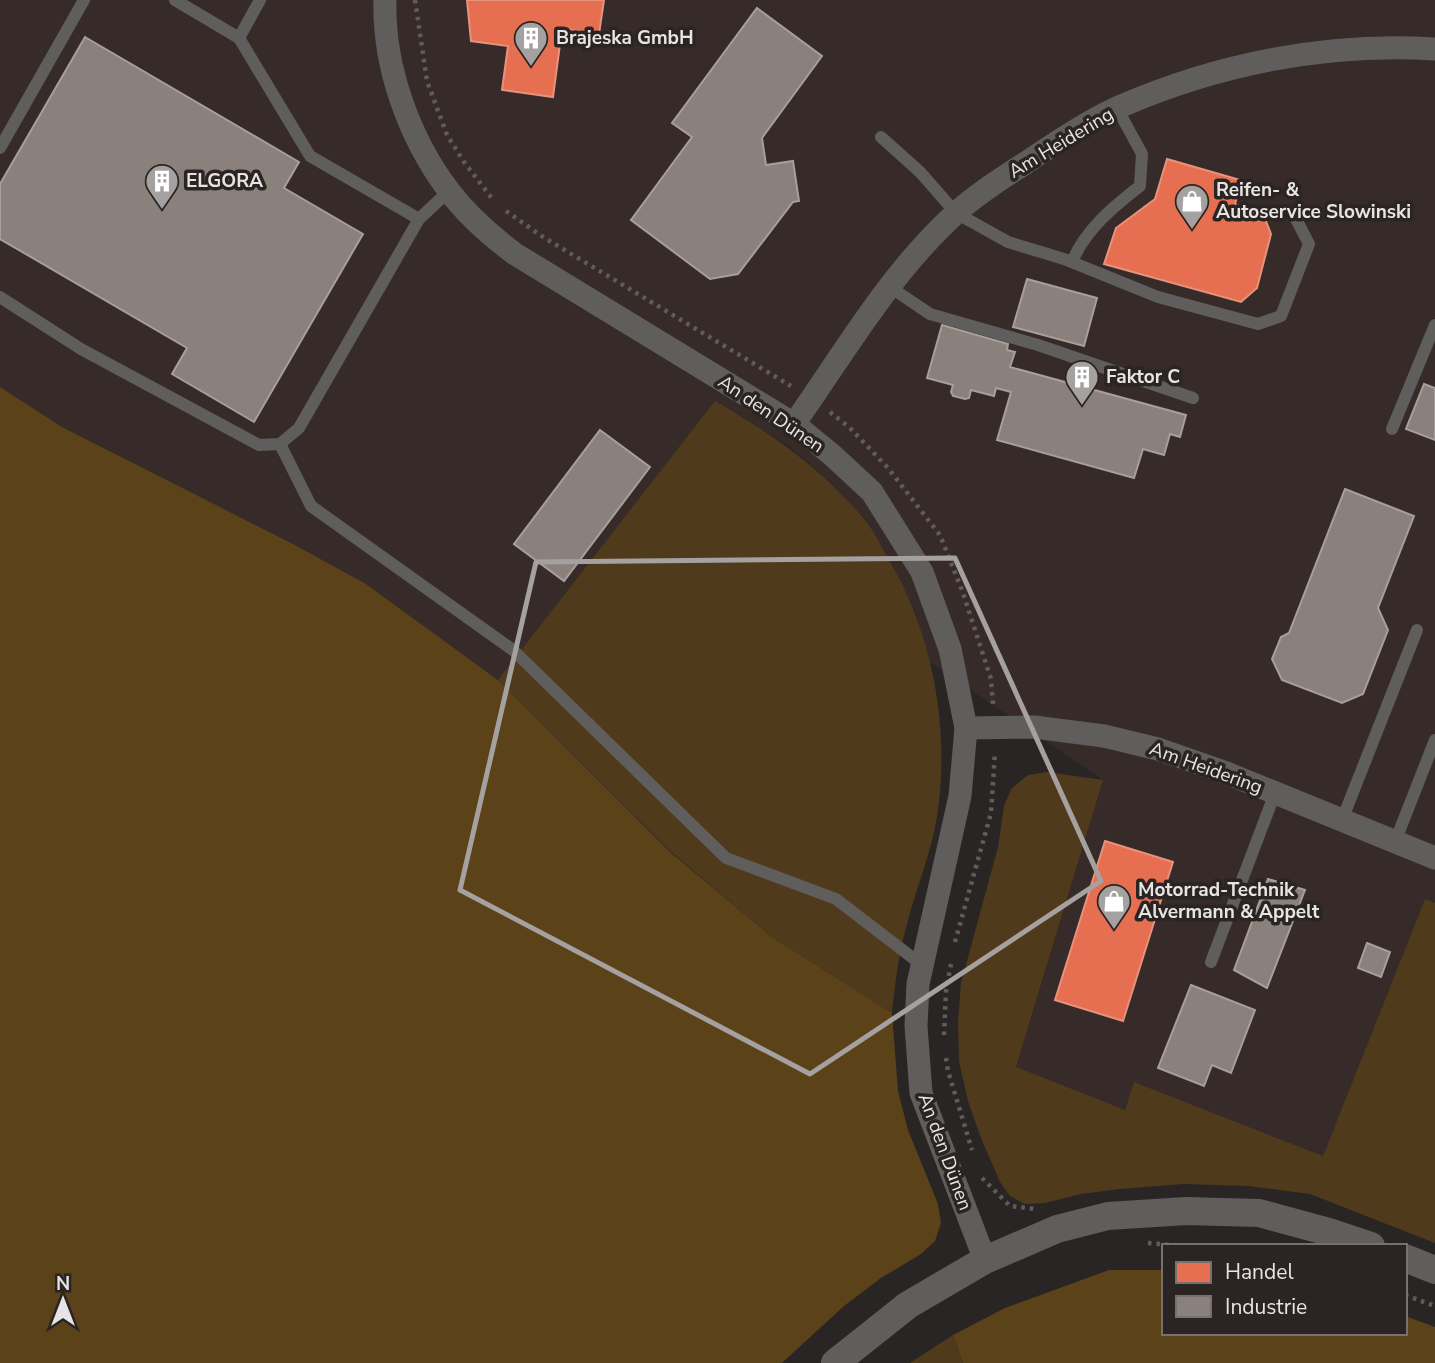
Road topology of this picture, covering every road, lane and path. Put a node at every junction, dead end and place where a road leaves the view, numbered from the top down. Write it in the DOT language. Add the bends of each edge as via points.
graph roads {
  1 [pos="84,0"];
  2 [pos="175,0"];
  3 [pos="260,0"];
  4 [pos="385,0"];
  5 [pos="415,0"];
  6 [pos="239,38"];
  7 [pos="1435,49"];
  8 [pos="1117,108"];
  9 [pos="881,137"];
  10 [pos="0,148"];
  11 [pos="449,191"];
  12 [pos="956,213"];
  13 [pos="1295,217"];
  14 [pos="419,219"];
  15 [pos="1072,262"];
  16 [pos="890,287"];
  17 [pos="0,297"];
  18 [pos="1435,325"];
  19 [pos="1193,398"];
  20 [pos="812,399"];
  21 [pos="794,424"];
  22 [pos="1392,429"];
  23 [pos="280,444"];
  24 [pos="1417,631"];
  25 [pos="965,728"];
  26 [pos="995,728"];
  27 [pos="1435,740"];
  28 [pos="1275,793"];
  29 [pos="1342,820"];
  30 [pos="1395,842"];
  31 [pos="1435,858"];
  32 [pos="953,949"];
  33 [pos="951,960"];
  34 [pos="1211,962"];
  35 [pos="922,965"];
  36 [pos="972,1150"];
  37 [pos="981,1177"];
  38 [pos="1057,1229"];
  39 [pos="1147,1243"];
  40 [pos="1162,1244"];
  41 [pos="1365,1244"];
  42 [pos="1407,1259"];
  43 [pos="985,1260"];
  44 [pos="1435,1270"];
  45 [pos="1407,1296"];
  46 [pos="1435,1306"];
  47 [pos="835,1363"];
  1 -- 10 [label="lane"];
  2 -- 6 [label="lane"];
  3 -- 6 [label="lane"];
  4 -- 11 [label="street, An den Dünen" via="384,25 393,72 422,147"];
  5 -- 20 [label="path" via="427,82 447,135 499,206 542,237"];
  6 -- 14 [label="lane" via="310,156"];
  7 -- 8 [label="street, Am Heidering" via="1371,48 1274,59 1177,84"];
  8 -- 12 [label="street, Am Heidering" via="1052,145"];
  8 -- 15 [label="lane" via="1142,154 1140,186 1111,208"];
  9 -- 12 [label="lane"];
  11 -- 14 [label="lane"];
  11 -- 21 [label="street, An den Dünen" via="490,235 515,254"];
  12 -- 15 [label="lane" via="1008,242"];
  12 -- 16 [label="street, Am Heidering"];
  13 -- 15 [label="lane" via="1309,244 1282,316 1258,324 1158,297"];
  14 -- 23 [label="lane" via="299,428"];
  16 -- 19 [label="lane" via="930,314"];
  16 -- 20 [label="street, Am Heidering"];
  17 -- 23 [label="lane" via="81,349 259,445"];
  18 -- 22 [label="lane"];
  20 -- 21 [label="street, Am Heidering"];
  20 -- 26 [label="path" via="850,428 888,468 940,535 991,679"];
  21 -- 25 [label="street, An den Dünen" via="872,492 922,572 950,649"];
  23 -- 35 [label="lane" via="311,506 513,650 726,858 836,899"];
  24 -- 29 [label="lane"];
  25 -- 26 [label="street, Am Heidering"];
  25 -- 35 [label="street, An den Dünen" via="960,796"];
  26 -- 28 [label="street, Am Heidering" via="1034,727 1104,736 1158,749"];
  26 -- 32 [label="path" via="991,813"];
  27 -- 30 [label="lane"];
  28 -- 29 [label="street, Am Heidering"];
  28 -- 34 [label="lane"];
  29 -- 30 [label="street, Am Heidering"];
  30 -- 31 [label="street, Am Heidering"];
  33 -- 36 [label="path" via="944,1045"];
  35 -- 43 [label="street, An den Dünen" via="916,1026 921,1093"];
  37 -- 38 [label="path" via="1010,1206 1051,1210"];
  38 -- 41 [label="street" via="1108,1216 1144,1213 1259,1213"];
  38 -- 43 [label="street"];
  39 -- 40 [label="path"];
  42 -- 44 [label="street"];
  43 -- 47 [label="street" via="908,1305"];
  45 -- 46 [label="path"];
}
